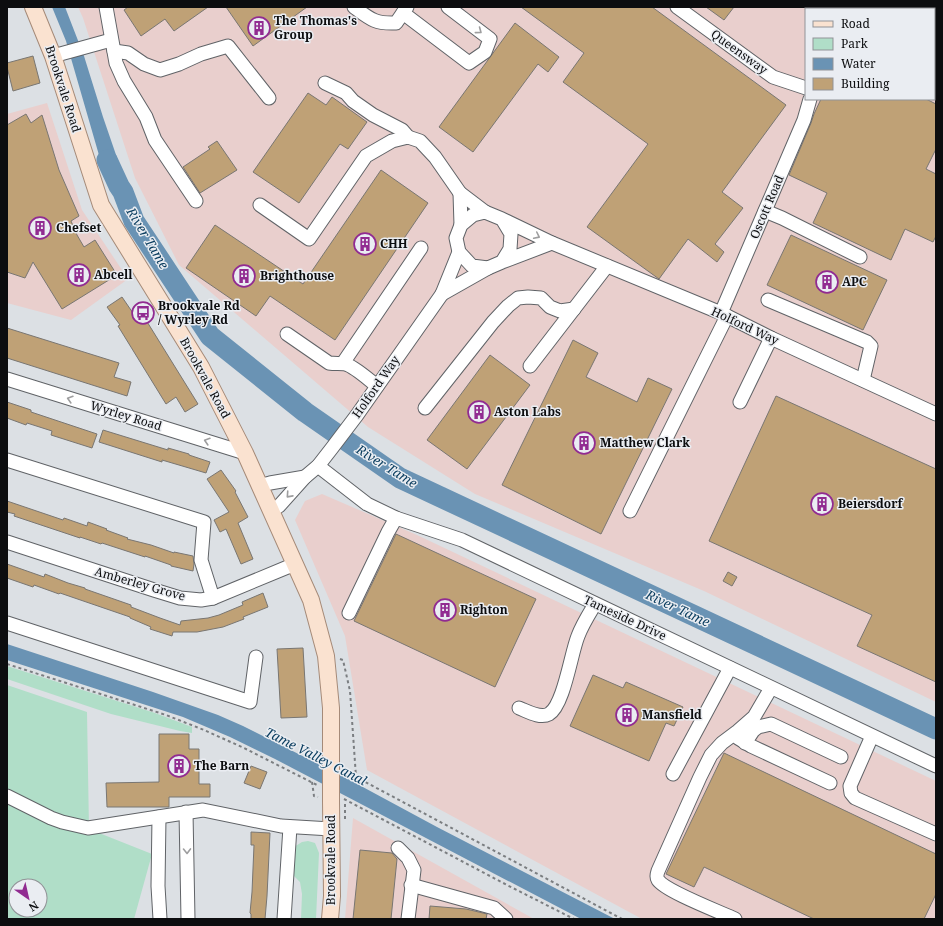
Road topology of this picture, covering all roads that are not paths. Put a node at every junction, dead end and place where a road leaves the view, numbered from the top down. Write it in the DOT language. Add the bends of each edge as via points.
graph roads {
  1 [pos="33,7"];
  2 [pos="106,7"];
  3 [pos="354,7"];
  4 [pos="448,7"];
  5 [pos="677,7"];
  6 [pos="402,14"];
  7 [pos="112,46"];
  8 [pos="56,55"];
  9 [pos="325,83"];
  10 [pos="805,88"];
  11 [pos="269,98"];
  12 [pos="810,100"];
  13 [pos="408,137"];
  14 [pos="460,193"];
  15 [pos="196,201"];
  16 [pos="260,205"];
  17 [pos="485,212"];
  18 [pos="763,215"];
  19 [pos="502,219"];
  20 [pos="461,225"];
  21 [pos="552,243"];
  22 [pos="421,248"];
  23 [pos="459,252"];
  24 [pos="860,257"];
  25 [pos="502,262"];
  26 [pos="607,266"];
  27 [pos="488,268"];
  28 [pos="442,294"];
  29 [pos="768,300"];
  30 [pos="574,309"];
  31 [pos="724,315"];
  32 [pos="288,334"];
  33 [pos="771,338"];
  34 [pos="343,363"];
  35 [pos="530,366"];
  36 [pos="7,379"];
  37 [pos="863,380"];
  38 [pos="377,386"];
  39 [pos="740,402"];
  40 [pos="426,408"];
  41 [pos="936,414"];
  42 [pos="244,453"];
  43 [pos="7,460"];
  44 [pos="318,466"];
  45 [pos="305,477"];
  46 [pos="259,486"];
  47 [pos="271,511"];
  48 [pos="630,512"];
  49 [pos="396,518"];
  50 [pos="7,542"];
  51 [pos="295,564"];
  52 [pos="213,598"];
  53 [pos="595,604"];
  54 [pos="349,613"];
  55 [pos="7,624"];
  56 [pos="256,657"];
  57 [pos="730,668"];
  58 [pos="771,688"];
  59 [pos="519,708"];
  60 [pos="734,734"];
  61 [pos="872,736"];
  62 [pos="745,742"];
  63 [pos="841,757"];
  64 [pos="936,766"];
  65 [pos="673,774"];
  66 [pos="830,782"];
  67 [pos="7,796"];
  68 [pos="186,812"];
  69 [pos="159,817"];
  70 [pos="290,826"];
  71 [pos="331,829"];
  72 [pos="936,834"];
  73 [pos="398,848"];
  74 [pos="411,885"];
  75 [pos="160,919"];
  76 [pos="188,919"];
  77 [pos="284,919"];
  78 [pos="330,919"];
  79 [pos="408,919"];
  80 [pos="506,919"];
  81 [pos="734,919"];
  1 -- 8 [label="main road, Brookvale Road"];
  2 -- 7 [label="street"];
  3 -- 6 [label="street" via="375,21 384,23"];
  4 -- 6 [label="street, one-way" via="490,38 485,52 469,63"];
  5 -- 10 [label="street, Queensway" via="773,77"];
  7 -- 8 [label="street" via="98,44"];
  7 -- 11 [label="street" via="160,70 228,46"];
  7 -- 15 [label="street" via="124,81 146,118 155,140"];
  8 -- 42 [label="main road, Brookvale Road" via="101,206 201,367"];
  9 -- 13 [label="street" via="346,93 353,101 402,130"];
  12 -- 18 [label="street, Oscott Road" via="804,120"];
  13 -- 14 [label="street" via="420,141 435,157"];
  13 -- 16 [label="street" via="392,141 366,156 309,239"];
  14 -- 17 [label="street"];
  14 -- 20 [label="street"];
  17 -- 19 [label="street"];
  17 -- 20 [label="street" via="473,215"];
  18 -- 24 [label="street" via="782,218"];
  18 -- 31 [label="street, Oscott Road"];
  19 -- 21 [label="street, Holford Way, one-way"];
  19 -- 25 [label="street" via="511,234 510,249"];
  20 -- 23 [label="street" via="456,238"];
  21 -- 25 [label="street"];
  21 -- 26 [label="street, Holford Way"];
  22 -- 34 [label="street"];
  23 -- 27 [label="street" via="472,266"];
  23 -- 28 [label="street, Holford Way"];
  25 -- 27 [label="street"];
  26 -- 30 [label="street"];
  26 -- 31 [label="street, Holford Way"];
  27 -- 28 [label="street, Holford Way"];
  28 -- 38 [label="street, Holford Way"];
  29 -- 37 [label="street" via="867,342 871,346"];
  30 -- 35 [label="street"];
  30 -- 40 [label="street" via="560,311 550,307 541,298 518,298 493,322"];
  31 -- 33 [label="street, Holford Way"];
  31 -- 48 [label="street, Oscott Road"];
  32 -- 34 [label="street" via="329,363"];
  33 -- 37 [label="street, Holford Way"];
  33 -- 39 [label="street"];
  34 -- 38 [label="street"];
  42 -- 36 [label="street, Wyrley Road, one-way"];
  37 -- 41 [label="street, Holford Way"];
  38 -- 44 [label="street, Holford Way"];
  42 -- 46 [label="main road, Brookvale Road"];
  43 -- 52 [label="street" via="204,522 201,560"];
  44 -- 45 [label="street, Holford Way"];
  44 -- 49 [label="street, Tameside Drive" via="367,504"];
  45 -- 46 [label="street"];
  45 -- 47 [label="street, Holford Way, one-way"];
  46 -- 47 [label="main road, Brookvale Road"];
  47 -- 51 [label="main road, Brookvale Road"];
  49 -- 53 [label="street, Tameside Drive" via="462,540"];
  49 -- 54 [label="street"];
  50 -- 52 [label="street, Amberley Grove" via="180,598"];
  51 -- 52 [label="street, Amberley Grove"];
  51 -- 71 [label="main road, Brookvale Road, bridge" via="311,600 326,656 331,708"];
  53 -- 57 [label="street, Tameside Drive"];
  53 -- 59 [label="street" via="578,636 564,688 552,710 548,714 538,715"];
  55 -- 56 [label="street" via="250,702"];
  57 -- 58 [label="street, Tameside Drive"];
  57 -- 65 [label="street"];
  58 -- 60 [label="street" via="754,717"];
  58 -- 61 [label="street, Tameside Drive"];
  60 -- 62 [label="street"];
  60 -- 81 [label="street" via="711,755 657,876 664,886"];
  61 -- 64 [label="street, Tameside Drive"];
  61 -- 72 [label="street" via="850,786 851,793 855,798"];
  62 -- 63 [label="street" via="758,727 771,724"];
  62 -- 66 [label="street"];
  67 -- 69 [label="street" via="51,818 88,828"];
  68 -- 69 [label="street"];
  68 -- 70 [label="street" via="204,810"];
  68 -- 76 [label="street, one-way"];
  69 -- 75 [label="street"];
  70 -- 71 [label="street"];
  70 -- 77 [label="street"];
  71 -- 78 [label="main road, Brookvale Road"];
  73 -- 74 [label="street" via="408,858 414,870"];
  74 -- 79 [label="street"];
  74 -- 80 [label="street" via="494,908"];
}
